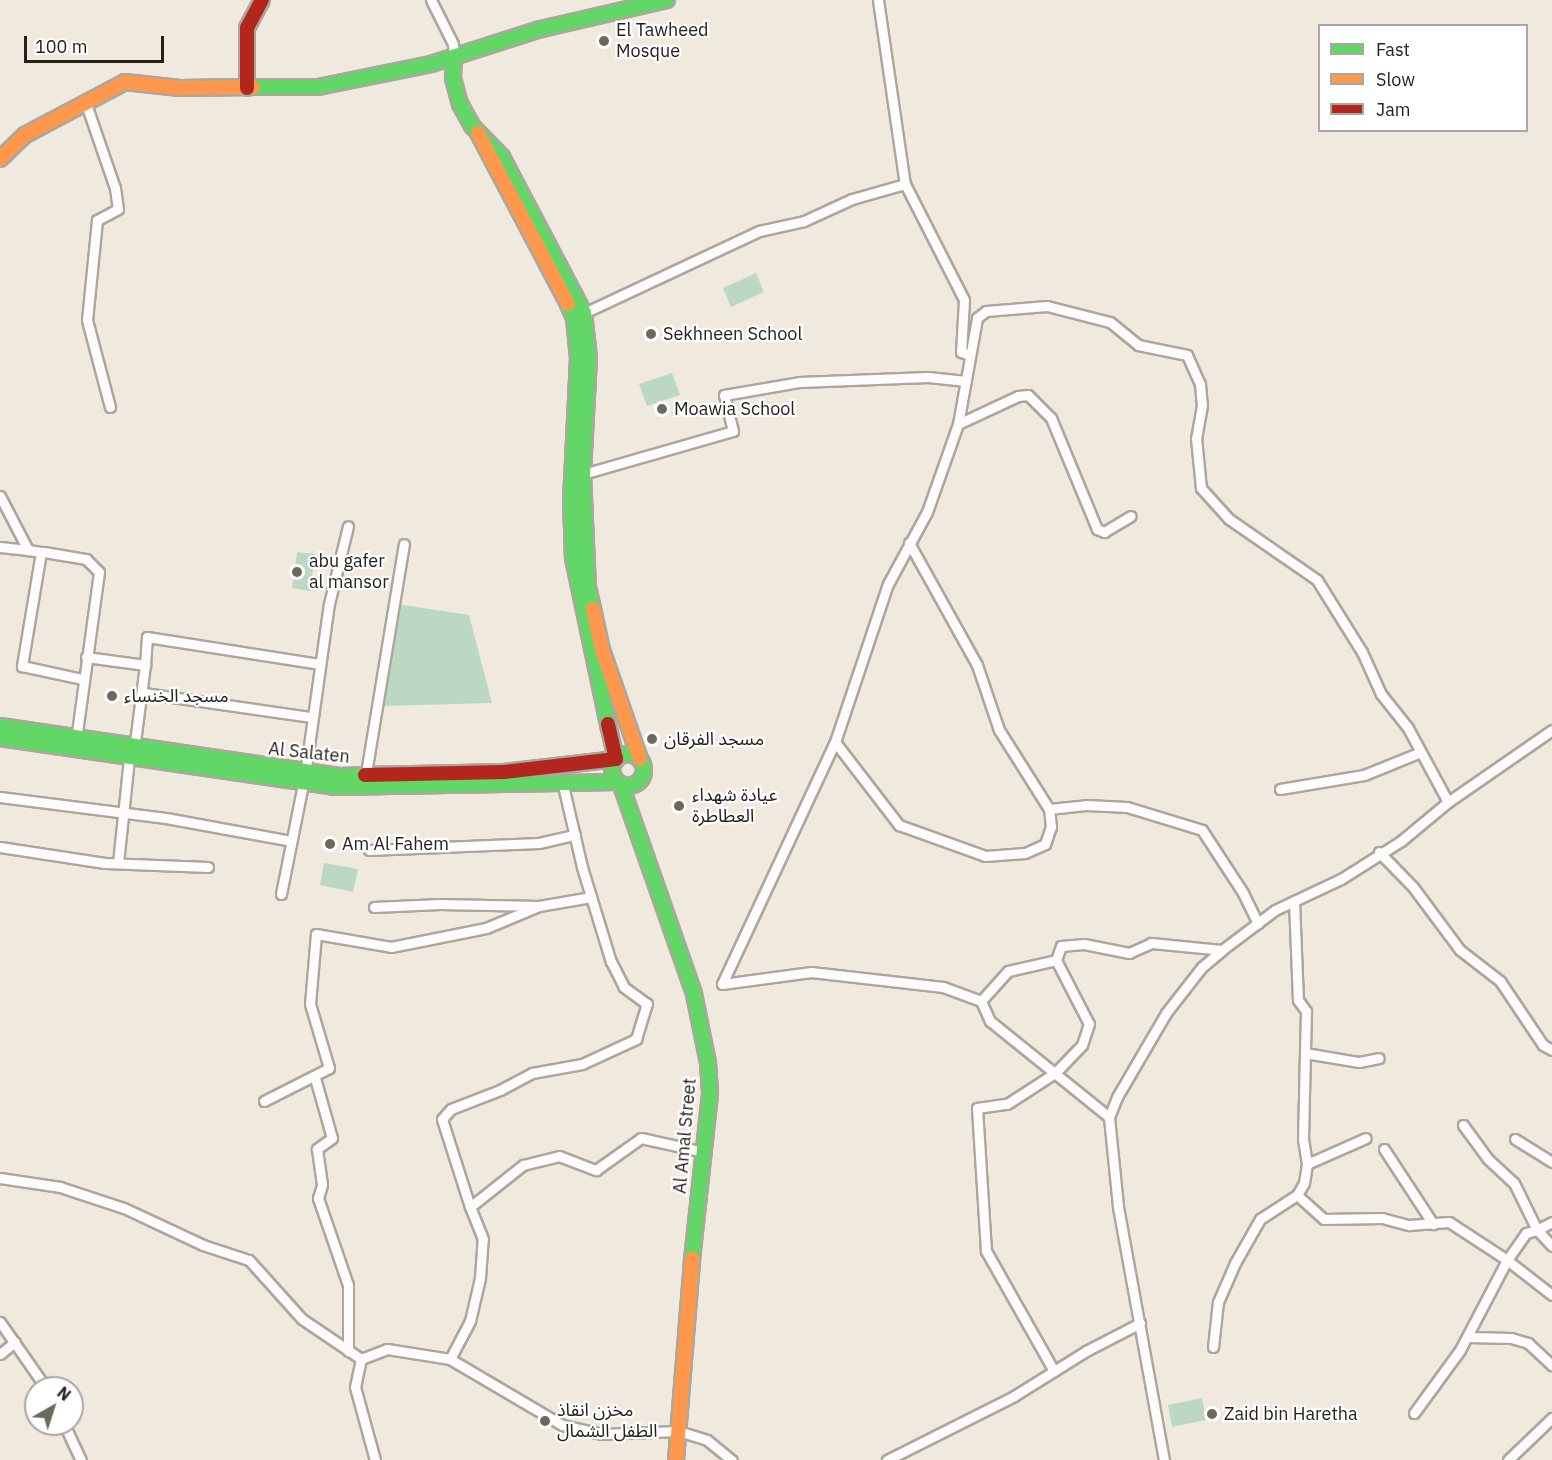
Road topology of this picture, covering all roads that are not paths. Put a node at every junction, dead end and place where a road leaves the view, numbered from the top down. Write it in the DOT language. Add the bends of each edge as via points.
graph roads {
  1 [pos="262,0"];
  2 [pos="431,0"];
  3 [pos="879,0"];
  4 [pos="659,1"];
  5 [pos="454,57"];
  6 [pos="247,88"];
  7 [pos="85,101"];
  8 [pos="478,133"];
  9 [pos="0,159"];
  10 [pos="905,184"];
  11 [pos="584,313"];
  12 [pos="970,355"];
  13 [pos="966,381"];
  14 [pos="110,406"];
  15 [pos="958,424"];
  16 [pos="583,474"];
  17 [pos="0,496"];
  18 [pos="1131,516"];
  19 [pos="348,526"];
  20 [pos="909,543"];
  21 [pos="404,544"];
  22 [pos="0,547"];
  23 [pos="28,550"];
  24 [pos="44,552"];
  25 [pos="86,657"];
  26 [pos="319,664"];
  27 [pos="145,665"];
  28 [pos="82,679"];
  29 [pos="144,693"];
  30 [pos="311,717"];
  31 [pos="0,726"];
  32 [pos="1552,730"];
  33 [pos="0,738"];
  34 [pos="834,742"];
  35 [pos="76,743"];
  36 [pos="1421,752"];
  37 [pos="132,754"];
  38 [pos="616,759"];
  39 [pos="640,759"];
  40 [pos="304,778"];
  41 [pos="562,781"];
  42 [pos="364,782"];
  43 [pos="619,784"];
  44 [pos="1280,789"];
  45 [pos="0,797"];
  46 [pos="1448,802"];
  47 [pos="1049,809"];
  48 [pos="124,812"];
  49 [pos="575,835"];
  50 [pos="291,841"];
  51 [pos="0,847"];
  52 [pos="369,850"];
  53 [pos="1379,852"];
  54 [pos="118,863"];
  55 [pos="208,867"];
  56 [pos="281,894"];
  57 [pos="591,897"];
  58 [pos="1294,901"];
  59 [pos="539,906"];
  60 [pos="374,907"];
  61 [pos="1258,924"];
  62 [pos="1222,950"];
  63 [pos="1056,960"];
  64 [pos="981,1001"];
  65 [pos="1552,1050"];
  66 [pos="1305,1053"];
  67 [pos="1379,1058"];
  68 [pos="1055,1073"];
  69 [pos="315,1078"];
  70 [pos="264,1101"];
  71 [pos="1109,1117"];
  72 [pos="1463,1125"];
  73 [pos="1366,1138"];
  74 [pos="1515,1139"];
  75 [pos="1384,1149"];
  76 [pos="704,1152"];
  77 [pos="1552,1162"];
  78 [pos="1307,1164"];
  79 [pos="0,1178"];
  80 [pos="1297,1195"];
  81 [pos="470,1208"];
  82 [pos="1552,1222"];
  83 [pos="1433,1224"];
  84 [pos="1537,1230"];
  85 [pos="1552,1246"];
  86 [pos="1507,1260"];
  87 [pos="1552,1295"];
  88 [pos="0,1322"];
  89 [pos="1140,1323"];
  90 [pos="1468,1337"];
  91 [pos="15,1342"];
  92 [pos="1213,1347"];
  93 [pos="348,1351"];
  94 [pos="0,1354"];
  95 [pos="361,1359"];
  96 [pos="450,1359"];
  97 [pos="1552,1365"];
  98 [pos="1054,1371"];
  99 [pos="38,1376"];
  100 [pos="1414,1413"];
  101 [pos="1552,1418"];
  102 [pos="678,1431"];
  103 [pos="70,1436"];
  104 [pos="81,1460"];
  105 [pos="375,1460"];
  106 [pos="676,1460"];
  107 [pos="732,1460"];
  108 [pos="887,1460"];
  109 [pos="1164,1460"];
  110 [pos="1508,1460"];
  1 -- 6 [label="main road" via="247,28"];
  2 -- 5 [label="street" via="453,44"];
  3 -- 10 [label="street"];
  4 -- 5 [label="main road" via="541,29"];
  5 -- 6 [label="main road" via="318,87"];
  5 -- 8 [label="main road" via="455,90"];
  6 -- 7 [label="main road" via="180,88 125,82"];
  7 -- 9 [label="main road" via="25,135"];
  7 -- 14 [label="street" via="115,188 118,209 97,220 87,320"];
  8 -- 11 [label="main road" via="502,157"];
  8 -- 38 [label="main road" via="557,278 574,318 578,358 571,499 573,558"];
  10 -- 11 [label="street" via="852,199 804,221 759,231"];
  10 -- 12 [label="street" via="964,300 961,352"];
  11 -- 16 [label="main road" via="589,358"];
  12 -- 13 [label="street"];
  12 -- 36 [label="street" via="976,318 986,311 1027,304 1110,322 1138,345 1187,355 1200,384 1202,405 1196,438 1201,488 1229,519 1317,580 1362,652 1381,694"];
  13 -- 15 [label="street"];
  13 -- 16 [label="street" via="928,377 799,382 724,395 734,431"];
  15 -- 18 [label="street" via="1028,395 1051,418 1097,529 1104,532"];
  15 -- 20 [label="street" via="921,525"];
  16 -- 39 [label="main road" via="585,557 596,628"];
  17 -- 23 [label="street"];
  19 -- 26 [label="street"];
  20 -- 34 [label="street" via="888,584"];
  20 -- 47 [label="street" via="977,665 999,730"];
  21 -- 42 [label="street"];
  22 -- 23 [label="street"];
  23 -- 28 [label="street" via="41,552 22,666"];
  24 -- 25 [label="street" via="86,559 97,568"];
  25 -- 27 [label="street"];
  25 -- 28 [label="street"];
  26 -- 27 [label="street" via="147,637"];
  26 -- 30 [label="street"];
  27 -- 29 [label="street"];
  28 -- 35 [label="street"];
  29 -- 30 [label="street"];
  29 -- 37 [label="street"];
  30 -- 40 [label="street"];
  31 -- 35 [label="main road, Al Salaten"];
  32 -- 46 [label="street"];
  33 -- 35 [label="main road, Al Salaten"];
  34 -- 47 [label="street" via="899,825 985,856 1026,853 1045,844 1052,827"];
  34 -- 64 [label="street" via="722,984 812,972 943,987"];
  35 -- 37 [label="main road, Al Salaten"];
  36 -- 44 [label="street" via="1364,775"];
  36 -- 46 [label="street"];
  37 -- 40 [label="main road, Al Salaten"];
  37 -- 48 [label="street"];
  38 -- 39 [label="main road" via="631,754"];
  38 -- 42 [label="main road, Al Salaten"];
  38 -- 43 [label="main road" via="612,768"];
  39 -- 43 [label="main road" via="645,769 641,780 632,786"];
  40 -- 42 [label="main road, Al Salaten"];
  40 -- 50 [label="street"];
  41 -- 42 [label="main road, Al Salaten"];
  41 -- 43 [label="main road, Al Salaten"];
  41 -- 49 [label="street"];
  43 -- 76 [label="main road, Al Amal Street" via="644,844 702,1026 710,1094"];
  45 -- 48 [label="street"];
  46 -- 53 [label="street" via="1401,841"];
  47 -- 61 [label="street" via="1086,805 1127,807 1202,830 1244,893"];
  48 -- 50 [label="street"];
  48 -- 54 [label="street"];
  49 -- 52 [label="street" via="539,843"];
  49 -- 57 [label="street"];
  50 -- 56 [label="street"];
  51 -- 54 [label="street"];
  53 -- 58 [label="street" via="1341,879"];
  53 -- 65 [label="street" via="1413,886 1460,950 1500,981 1543,1045"];
  54 -- 55 [label="street"];
  57 -- 59 [label="street"];
  57 -- 81 [label="street" via="611,962 624,987 647,1004 636,1039 582,1064 532,1073 451,1109 442,1119"];
  58 -- 61 [label="street"];
  58 -- 66 [label="street" via="1298,1000 1306,1011"];
  59 -- 60 [label="street"];
  59 -- 69 [label="street" via="486,928 391,947 316,934 310,1004 329,1068"];
  61 -- 62 [label="street"];
  62 -- 63 [label="street" via="1151,943 1129,952 1084,944 1061,946"];
  62 -- 71 [label="street" via="1202,967 1166,1013"];
  63 -- 64 [label="street" via="1008,971"];
  63 -- 68 [label="street" via="1089,1024 1082,1045"];
  64 -- 68 [label="street" via="990,1021"];
  66 -- 67 [label="street" via="1359,1062"];
  66 -- 78 [label="street" via="1303,1140"];
  68 -- 71 [label="street"];
  68 -- 98 [label="street" via="1007,1104 977,1108 986,1251"];
  69 -- 70 [label="street"];
  69 -- 93 [label="street" via="332,1138 317,1149 322,1185 318,1198 348,1285"];
  71 -- 89 [label="street" via="1118,1206"];
  72 -- 84 [label="street" via="1488,1159 1514,1183"];
  73 -- 78 [label="street"];
  74 -- 77 [label="street"];
  75 -- 83 [label="street"];
  76 -- 81 [label="street" via="641,1138 596,1170 559,1156 523,1165"];
  76 -- 102 [label="main road, Al Amal Street" via="682,1349"];
  78 -- 80 [label="street"];
  79 -- 93 [label="street" via="60,1187 124,1208 202,1245 249,1260 302,1319"];
  80 -- 83 [label="street" via="1324,1219"];
  80 -- 92 [label="street" via="1260,1219 1235,1263 1218,1302"];
  81 -- 96 [label="street" via="483,1239 480,1278 470,1321"];
  82 -- 84 [label="street"];
  83 -- 86 [label="street" via="1449,1222"];
  84 -- 85 [label="street"];
  84 -- 86 [label="street" via="1526,1233"];
  86 -- 87 [label="street"];
  86 -- 90 [label="street"];
  88 -- 91 [label="street"];
  89 -- 98 [label="street"];
  89 -- 109 [label="street"];
  90 -- 97 [label="street" via="1511,1338 1528,1343"];
  90 -- 100 [label="street"];
  91 -- 94 [label="street"];
  91 -- 99 [label="street"];
  93 -- 95 [label="street"];
  95 -- 96 [label="street" via="387,1349"];
  95 -- 105 [label="street" via="355,1387"];
  96 -- 102 [label="street" via="562,1425 602,1434"];
  98 -- 108 [label="street" via="1014,1396"];
  101 -- 110 [label="street"];
  102 -- 106 [label="main road, Al Amal Street"];
  102 -- 107 [label="street" via="707,1440"];
  103 -- 104 [label="street"];
}
